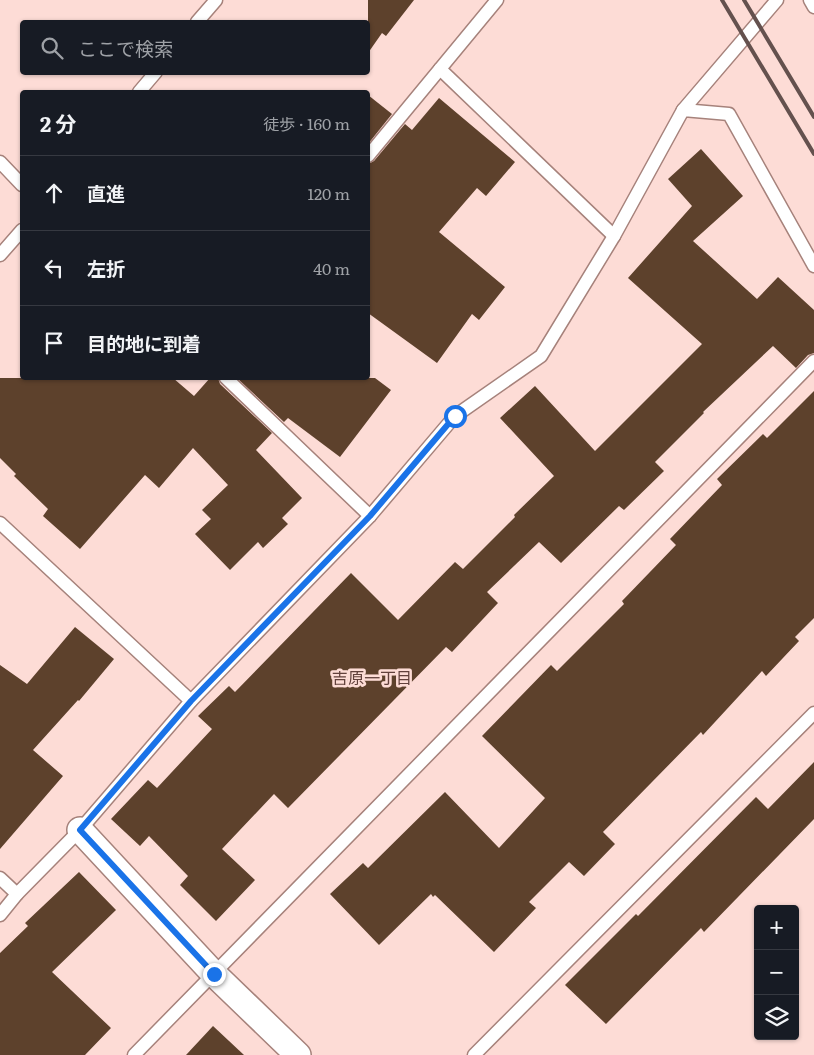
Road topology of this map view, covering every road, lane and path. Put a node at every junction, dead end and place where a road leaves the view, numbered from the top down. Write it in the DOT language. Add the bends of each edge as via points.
graph roads {
  1 [pos="216,0"];
  2 [pos="497,0"];
  3 [pos="777,0"];
  4 [pos="810,0"];
  5 [pos="814,7"];
  6 [pos="199,20"];
  7 [pos="440,69"];
  8 [pos="153,75"];
  9 [pos="141,90"];
  10 [pos="683,110"];
  11 [pos="370,154"];
  12 [pos="0,162"];
  13 [pos="20,183"];
  14 [pos="20,232"];
  15 [pos="614,236"];
  16 [pos="0,256"];
  17 [pos="814,266"];
  18 [pos="814,362"];
  19 [pos="228,380"];
  20 [pos="370,516"];
  21 [pos="0,523"];
  22 [pos="191,701"];
  23 [pos="814,713"];
  24 [pos="80,830"];
  25 [pos="0,878"];
  26 [pos="17,894"];
  27 [pos="0,915"];
  28 [pos="214,974"];
  29 [pos="134,1055"];
  30 [pos="298,1055"];
  31 [pos="474,1055"];
  1 -- 6 [label="lane"];
  2 -- 7 [label="lane"];
  3 -- 10 [label="lane"];
  4 -- 5 [label="lane"];
  7 -- 11 [label="lane"];
  7 -- 15 [label="lane"];
  8 -- 9 [label="lane"];
  10 -- 15 [label="lane"];
  10 -- 17 [label="lane" via="729,114"];
  12 -- 13 [label="lane"];
  14 -- 16 [label="lane"];
  15 -- 20 [label="lane" via="541,356 455,416"];
  18 -- 28 [label="lane"];
  19 -- 20 [label="lane"];
  20 -- 22 [label="lane"];
  21 -- 22 [label="lane"];
  22 -- 24 [label="lane"];
  23 -- 31 [label="lane"];
  24 -- 26 [label="lane"];
  24 -- 28 [label="street"];
  25 -- 26 [label="lane"];
  26 -- 27 [label="lane"];
  28 -- 29 [label="lane"];
  28 -- 30 [label="street"];
}
